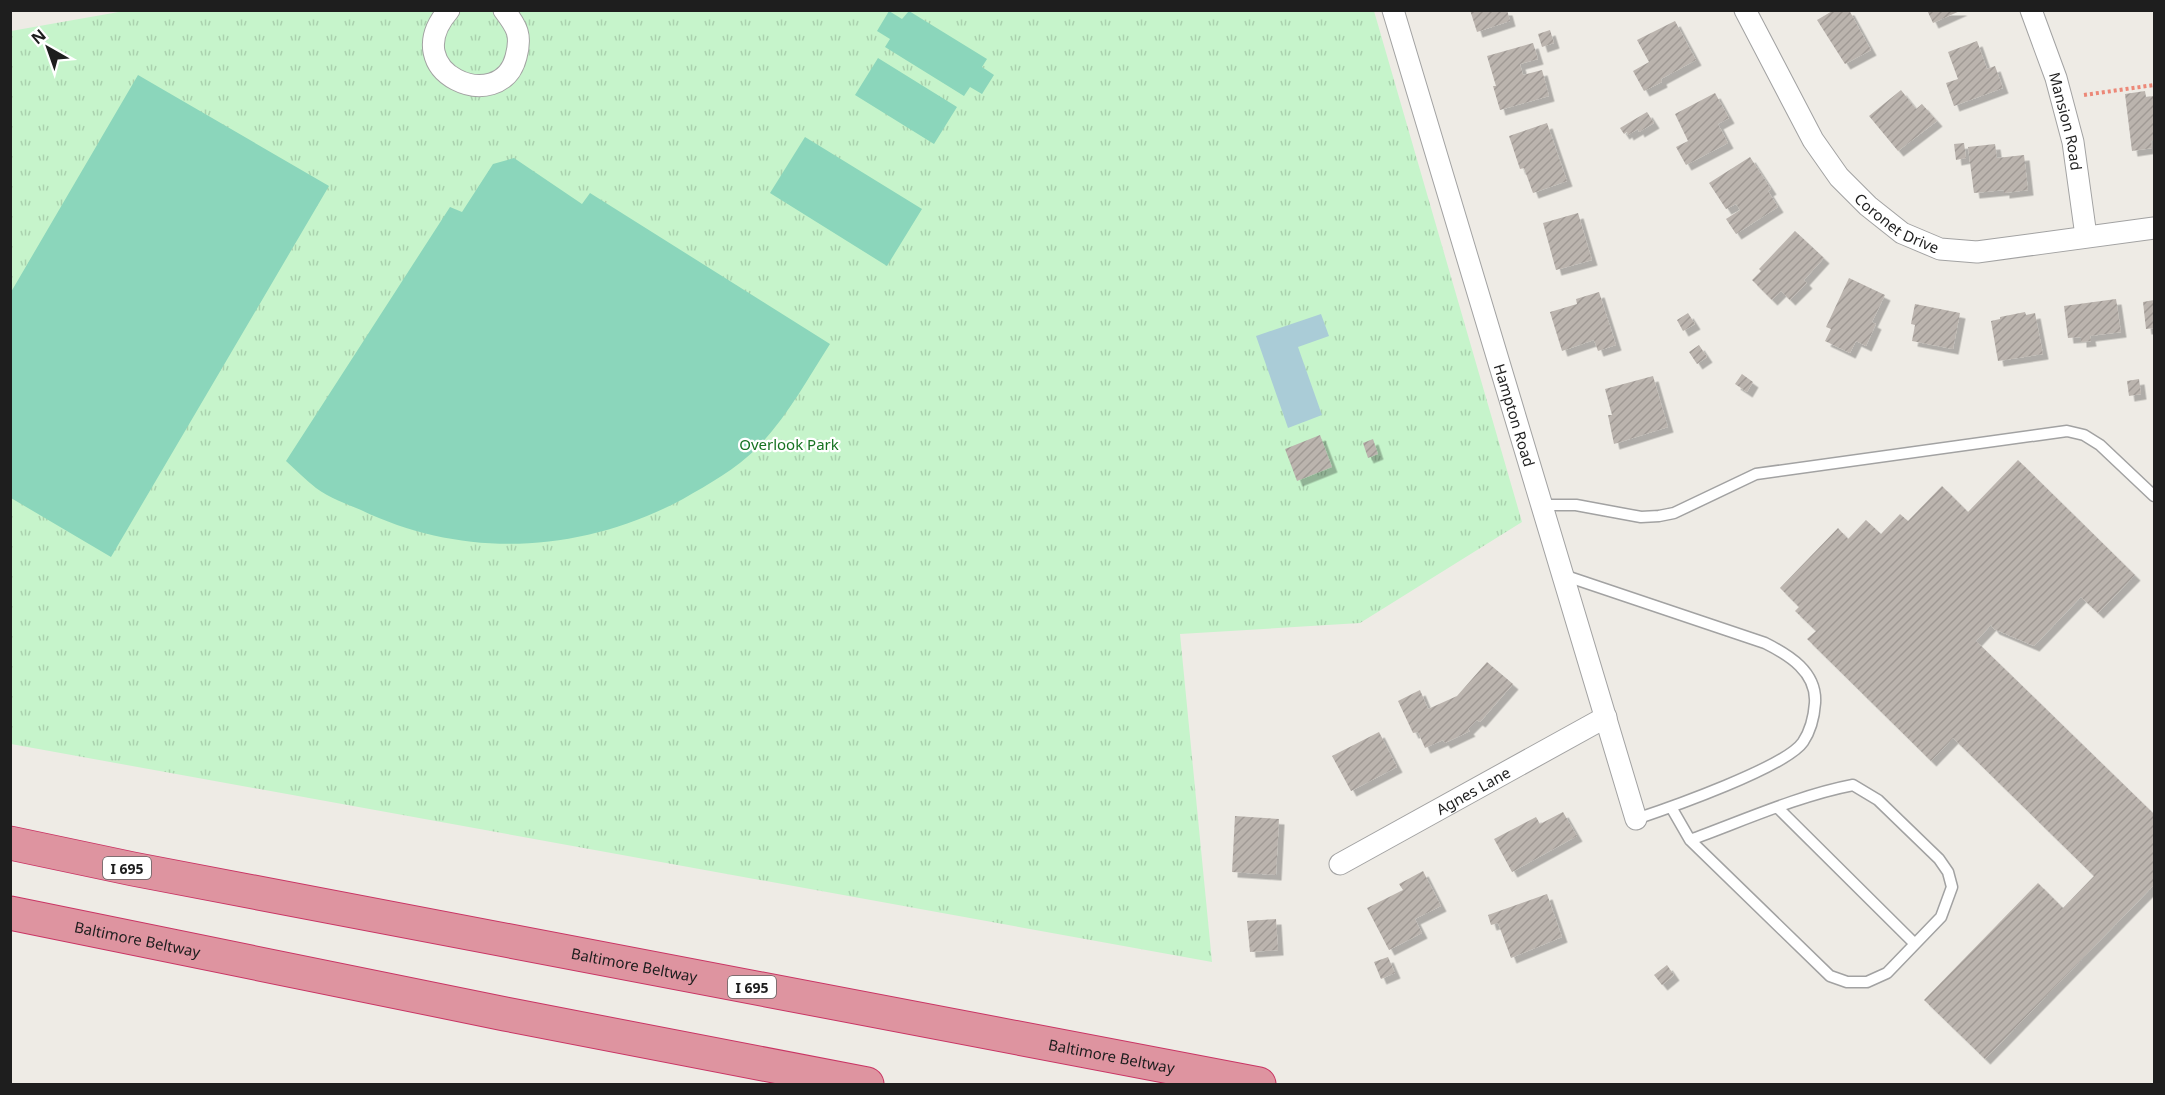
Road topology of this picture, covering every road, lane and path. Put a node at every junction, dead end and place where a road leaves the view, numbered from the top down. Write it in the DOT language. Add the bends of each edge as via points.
graph roads {
  1 [pos="449,10"];
  2 [pos="504,10"];
  3 [pos="1393,10"];
  4 [pos="1745,10"];
  5 [pos="2031,10"];
  6 [pos="2154,85"];
  7 [pos="2081,96"];
  8 [pos="2154,228"];
  9 [pos="2086,236"];
  10 [pos="2154,496"];
  11 [pos="1542,505"];
  12 [pos="1563,575"];
  13 [pos="1606,717"];
  14 [pos="1671,807"];
  15 [pos="1778,808"];
  16 [pos="1636,819"];
  17 [pos="1690,840"];
  18 [pos="10,843"];
  19 [pos="1340,864"];
  20 [pos="10,913"];
  21 [pos="1915,944"];
  22 [pos="867,1084"];
  23 [pos="1259,1084"];
  1 -- 2 [label="street" via="439,22 434,40 436,57 446,74 464,84 484,86 502,78 514,63 520,43 516,25"];
  3 -- 11 [label="street, Hampton Road"];
  4 -- 9 [label="street, Coronet Drive" via="1813,140 1839,177 1902,233 1941,249 1977,252"];
  5 -- 9 [label="street, Mansion Road" via="2056,78 2073,142"];
  6 -- 7 [label="path"];
  8 -- 9 [label="street, Coronet Drive"];
  10 -- 11 [label="lane" via="2100,445 2067,431 1756,474 1674,513 1659,516 1641,517 1576,505"];
  11 -- 12 [label="street, Hampton Road"];
  12 -- 13 [label="street, Hampton Road"];
  12 -- 14 [label="lane" via="1765,643 1792,657 1807,673 1815,695 1814,720 1803,743 1785,758"];
  13 -- 16 [label="street, Hampton Road"];
  13 -- 19 [label="street, Agnes Lane"];
  14 -- 16 [label="lane"];
  14 -- 17 [label="lane"];
  15 -- 17 [label="lane"];
  15 -- 21 [label="lane"];
  15 -- 21 [label="lane" via="1853,785 1878,800 1939,859 1952,886 1949,900 1941,917"];
  17 -- 21 [label="lane" via="1830,976 1847,982 1867,982 1887,973"];
  18 -- 23 [label="highway, Baltimore Beltway / I 695"];
  20 -- 22 [label="highway, Baltimore Beltway"];
}
